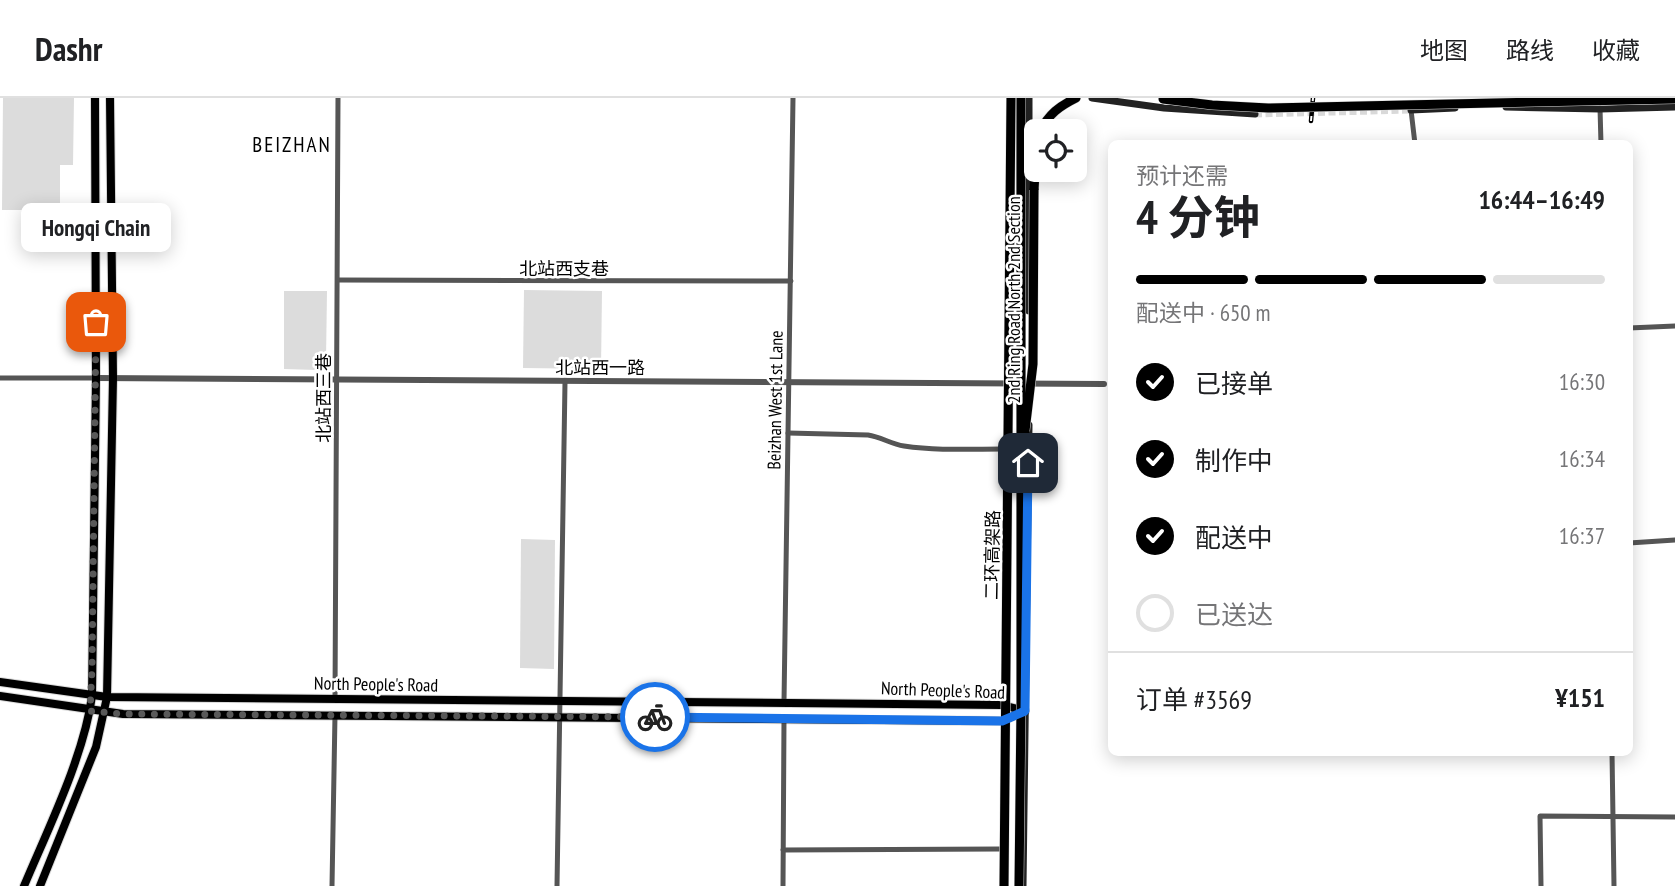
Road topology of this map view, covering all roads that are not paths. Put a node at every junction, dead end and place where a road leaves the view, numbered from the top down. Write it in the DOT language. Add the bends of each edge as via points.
graph roads {
  1 [pos="95,98"];
  2 [pos="110,98"];
  3 [pos="338,98"];
  4 [pos="793,98"];
  5 [pos="1009,98"];
  6 [pos="1021,98"];
  7 [pos="1029,98"];
  8 [pos="1076,98"];
  9 [pos="1092,98"];
  10 [pos="1154,98"];
  11 [pos="1675,99"];
  12 [pos="1600,103"];
  13 [pos="1675,107"];
  14 [pos="1411,110"];
  15 [pos="1255,114"];
  16 [pos="1047,119"];
  17 [pos="1415,140"];
  18 [pos="1601,140"];
  19 [pos="1036,182"];
  20 [pos="338,279"];
  21 [pos="791,281"];
  22 [pos="1675,326"];
  23 [pos="1633,328"];
  24 [pos="0,378"];
  25 [pos="96,378"];
  26 [pos="113,378"];
  27 [pos="338,378"];
  28 [pos="789,381"];
  29 [pos="565,382"];
  30 [pos="1005,383"];
  31 [pos="1029,383"];
  32 [pos="1104,384"];
  33 [pos="788,433"];
  34 [pos="1004,449"];
  35 [pos="1020,467"];
  36 [pos="1675,540"];
  37 [pos="1633,543"];
  38 [pos="0,682"];
  39 [pos="0,696"];
  40 [pos="92,696"];
  41 [pos="107,697"];
  42 [pos="335,699"];
  43 [pos="560,702"];
  44 [pos="784,702"];
  45 [pos="1002,705"];
  46 [pos="90,711"];
  47 [pos="1025,711"];
  48 [pos="105,713"];
  49 [pos="335,715"];
  50 [pos="560,716"];
  51 [pos="784,719"];
  52 [pos="1002,721"];
  53 [pos="1612,756"];
  54 [pos="1675,817"];
  55 [pos="1613,818"];
  56 [pos="1000,849"];
  57 [pos="783,850"];
  58 [pos="24,886"];
  59 [pos="40,886"];
  60 [pos="332,886"];
  61 [pos="557,886"];
  62 [pos="783,886"];
  63 [pos="1002,886"];
  64 [pos="1021,886"];
  65 [pos="1541,886"];
  66 [pos="1615,886"];
  1 -- 25 [label="main road"];
  2 -- 26 [label="main road"];
  3 -- 20 [label="street, 北站西三巷"];
  4 -- 21 [label="street, Beizhan West 1st Lane"];
  5 -- 30 [label="main road, 2nd Ring Road North 2nd Section"];
  5 -- 63 [label="highway, 二环高架路, bridge"];
  6 -- 35 [label="highway, 二环高架路, bridge"];
  7 -- 31 [label="main road, 2nd Ring Road North 2nd Section"];
  8 -- 16 [label="highway"];
  9 -- 15 [label="main road"];
  10 -- 12 [label="highway, bridge" via="1268,108"];
  11 -- 12 [label="highway, bridge"];
  12 -- 13 [label="main road"];
  12 -- 14 [label="main road"];
  12 -- 18 [label="street"];
  14 -- 17 [label="street"];
  19 -- 35 [label="highway, bridge" via="1033,364"];
  20 -- 21 [label="street, 北站西支巷"];
  20 -- 27 [label="street, 北站西三巷"];
  21 -- 28 [label="street, Beizhan West 1st Lane"];
  22 -- 23 [label="street"];
  24 -- 25 [label="street"];
  25 -- 26 [label="street, 北站西一路"];
  25 -- 40 [label="main road"];
  26 -- 27 [label="street, 北站西一路"];
  26 -- 41 [label="main road"];
  27 -- 29 [label="street, 北站西一路"];
  27 -- 42 [label="street, 北站西三巷"];
  28 -- 29 [label="street, 北站西一路"];
  28 -- 30 [label="street, 北站西一路"];
  28 -- 33 [label="street, Beizhan West 1st Lane"];
  29 -- 43 [label="street"];
  30 -- 31 [label="street, 北站西一路"];
  30 -- 34 [label="main road, 2nd Ring Road North 2nd Section"];
  31 -- 32 [label="street, 北站西一路"];
  31 -- 47 [label="main road, 2nd Ring Road North 2nd Section"];
  33 -- 34 [label="street" via="878,436 898,445 940,449"];
  33 -- 44 [label="street, Beizhan West 1st Lane"];
  34 -- 45 [label="main road, 2nd Ring Road North 2nd Section"];
  35 -- 64 [label="highway, 二环高架路, bridge"];
  36 -- 37 [label="street"];
  38 -- 40 [label="main road, North People's Road"];
  39 -- 46 [label="main road, North People's Road"];
  40 -- 41 [label="main road, North People's Road"];
  40 -- 46 [label="main road"];
  41 -- 42 [label="main road, North People's Road"];
  41 -- 48 [label="main road"];
  42 -- 43 [label="main road, North People's Road"];
  43 -- 44 [label="main road, North People's Road"];
  43 -- 50 [label="street"];
  44 -- 45 [label="main road, North People's Road"];
  45 -- 47 [label="main road, North People's Road"];
  45 -- 52 [label="main road, 2nd Ring Road North 2nd Section"];
  46 -- 48 [label="main road, North People's Road"];
  46 -- 58 [label="main road"];
  47 -- 52 [label="main road, North People's Road"];
  47 -- 64 [label="main road, 2nd Ring Road North 2nd Section"];
  48 -- 49 [label="main road, North People's Road"];
  48 -- 59 [label="main road" via="96,747"];
  49 -- 50 [label="main road, North People's Road"];
  49 -- 60 [label="street"];
  50 -- 51 [label="main road, North People's Road"];
  50 -- 61 [label="street"];
  51 -- 52 [label="main road, North People's Road"];
  51 -- 57 [label="street"];
  52 -- 56 [label="main road, 2nd Ring Road North 2nd Section"];
  53 -- 55 [label="street"];
  54 -- 55 [label="street"];
  55 -- 65 [label="street" via="1540,816"];
  55 -- 66 [label="street"];
  56 -- 57 [label="street"];
  56 -- 63 [label="main road, 2nd Ring Road North 2nd Section"];
  57 -- 62 [label="street"];
}
